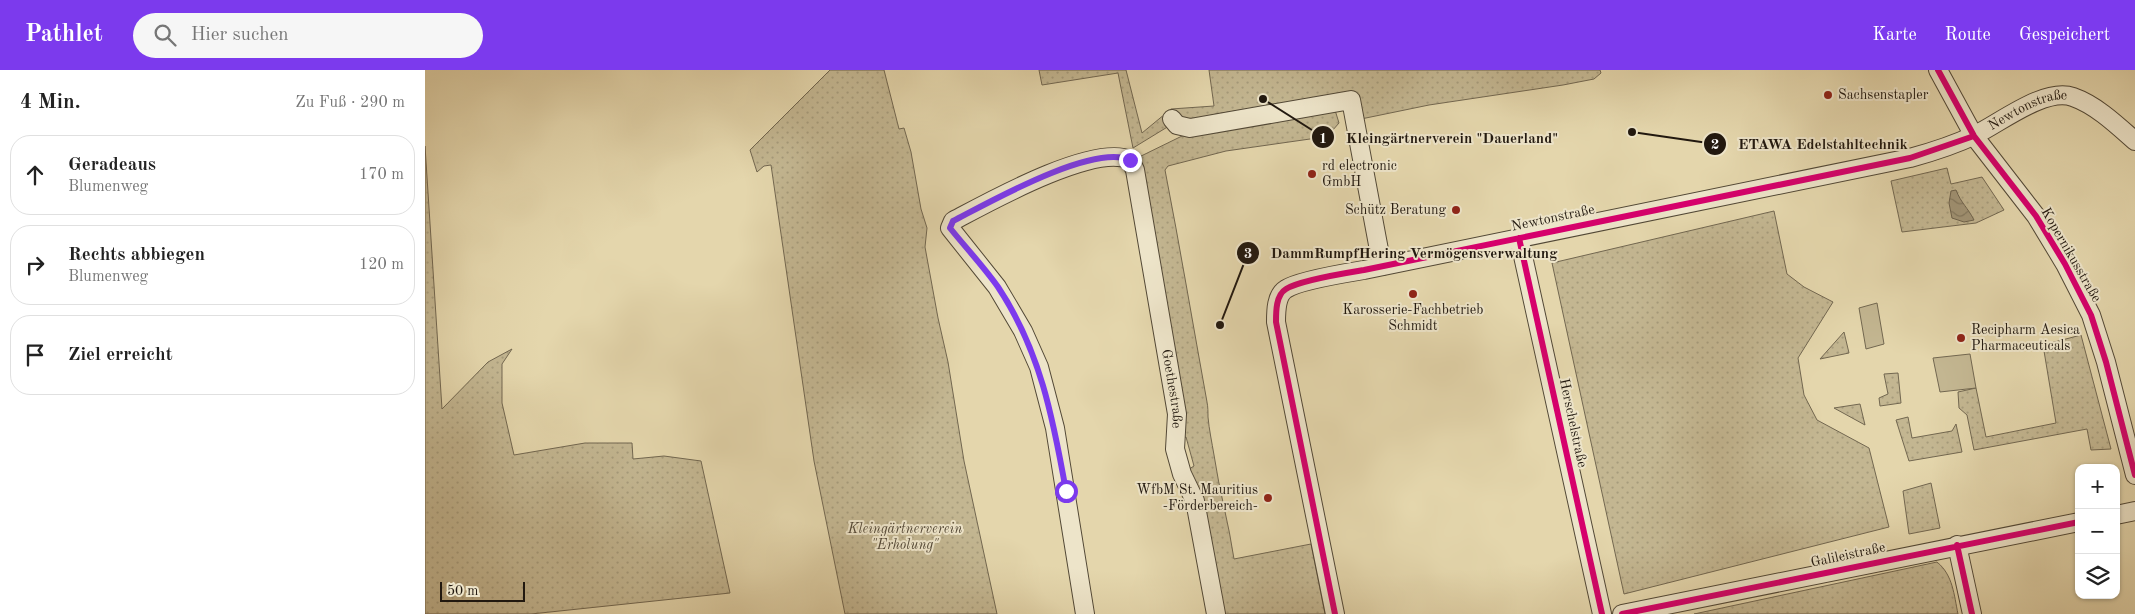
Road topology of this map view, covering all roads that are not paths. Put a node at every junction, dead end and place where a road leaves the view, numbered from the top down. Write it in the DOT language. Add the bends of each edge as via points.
graph roads {
  1 [pos="1938,70"];
  2 [pos="1172,120"];
  3 [pos="1974,136"];
  4 [pos="2135,141"];
  5 [pos="1519,238"];
  6 [pos="1383,266"];
  7 [pos="2135,475"];
  8 [pos="2135,511"];
  9 [pos="2120,514"];
  10 [pos="2075,523"];
  11 [pos="1957,545"];
  12 [pos="1085,614"];
  13 [pos="1216,614"];
  14 [pos="1335,614"];
  15 [pos="1602,614"];
  16 [pos="1622,614"];
  17 [pos="1972,614"];
  1 -- 3 [label="street, Kopernikusstraße"];
  2 -- 6 [label="street" via="1177,125 1190,128 1351,100"];
  3 -- 4 [label="street, Newtonstraße" via="2044,98 2057,95 2072,96 2094,108"];
  3 -- 5 [label="street, Newtonstraße" via="1910,158"];
  3 -- 7 [label="street, Kopernikusstraße" via="2036,216 2091,315"];
  5 -- 6 [label="street, Newtonstraße"];
  5 -- 15 [label="street, Herschelstraße"];
  6 -- 14 [label="street, Newtonstraße" via="1309,281 1285,289 1277,301 1275,322"];
  8 -- 9 [label="street"];
  10 -- 11 [label="street, Galileistraße"];
  11 -- 16 [label="street, Galileistraße"];
  11 -- 17 [label="street"];
  12 -- 13 [label="street, Goethestraße" via="1055,428 1039,367 1023,331 997,287 950,228 953,221 999,197 1073,165 1099,158 1123,157 1130,160 1138,184 1177,414 1175,449 1195,501"];
}
